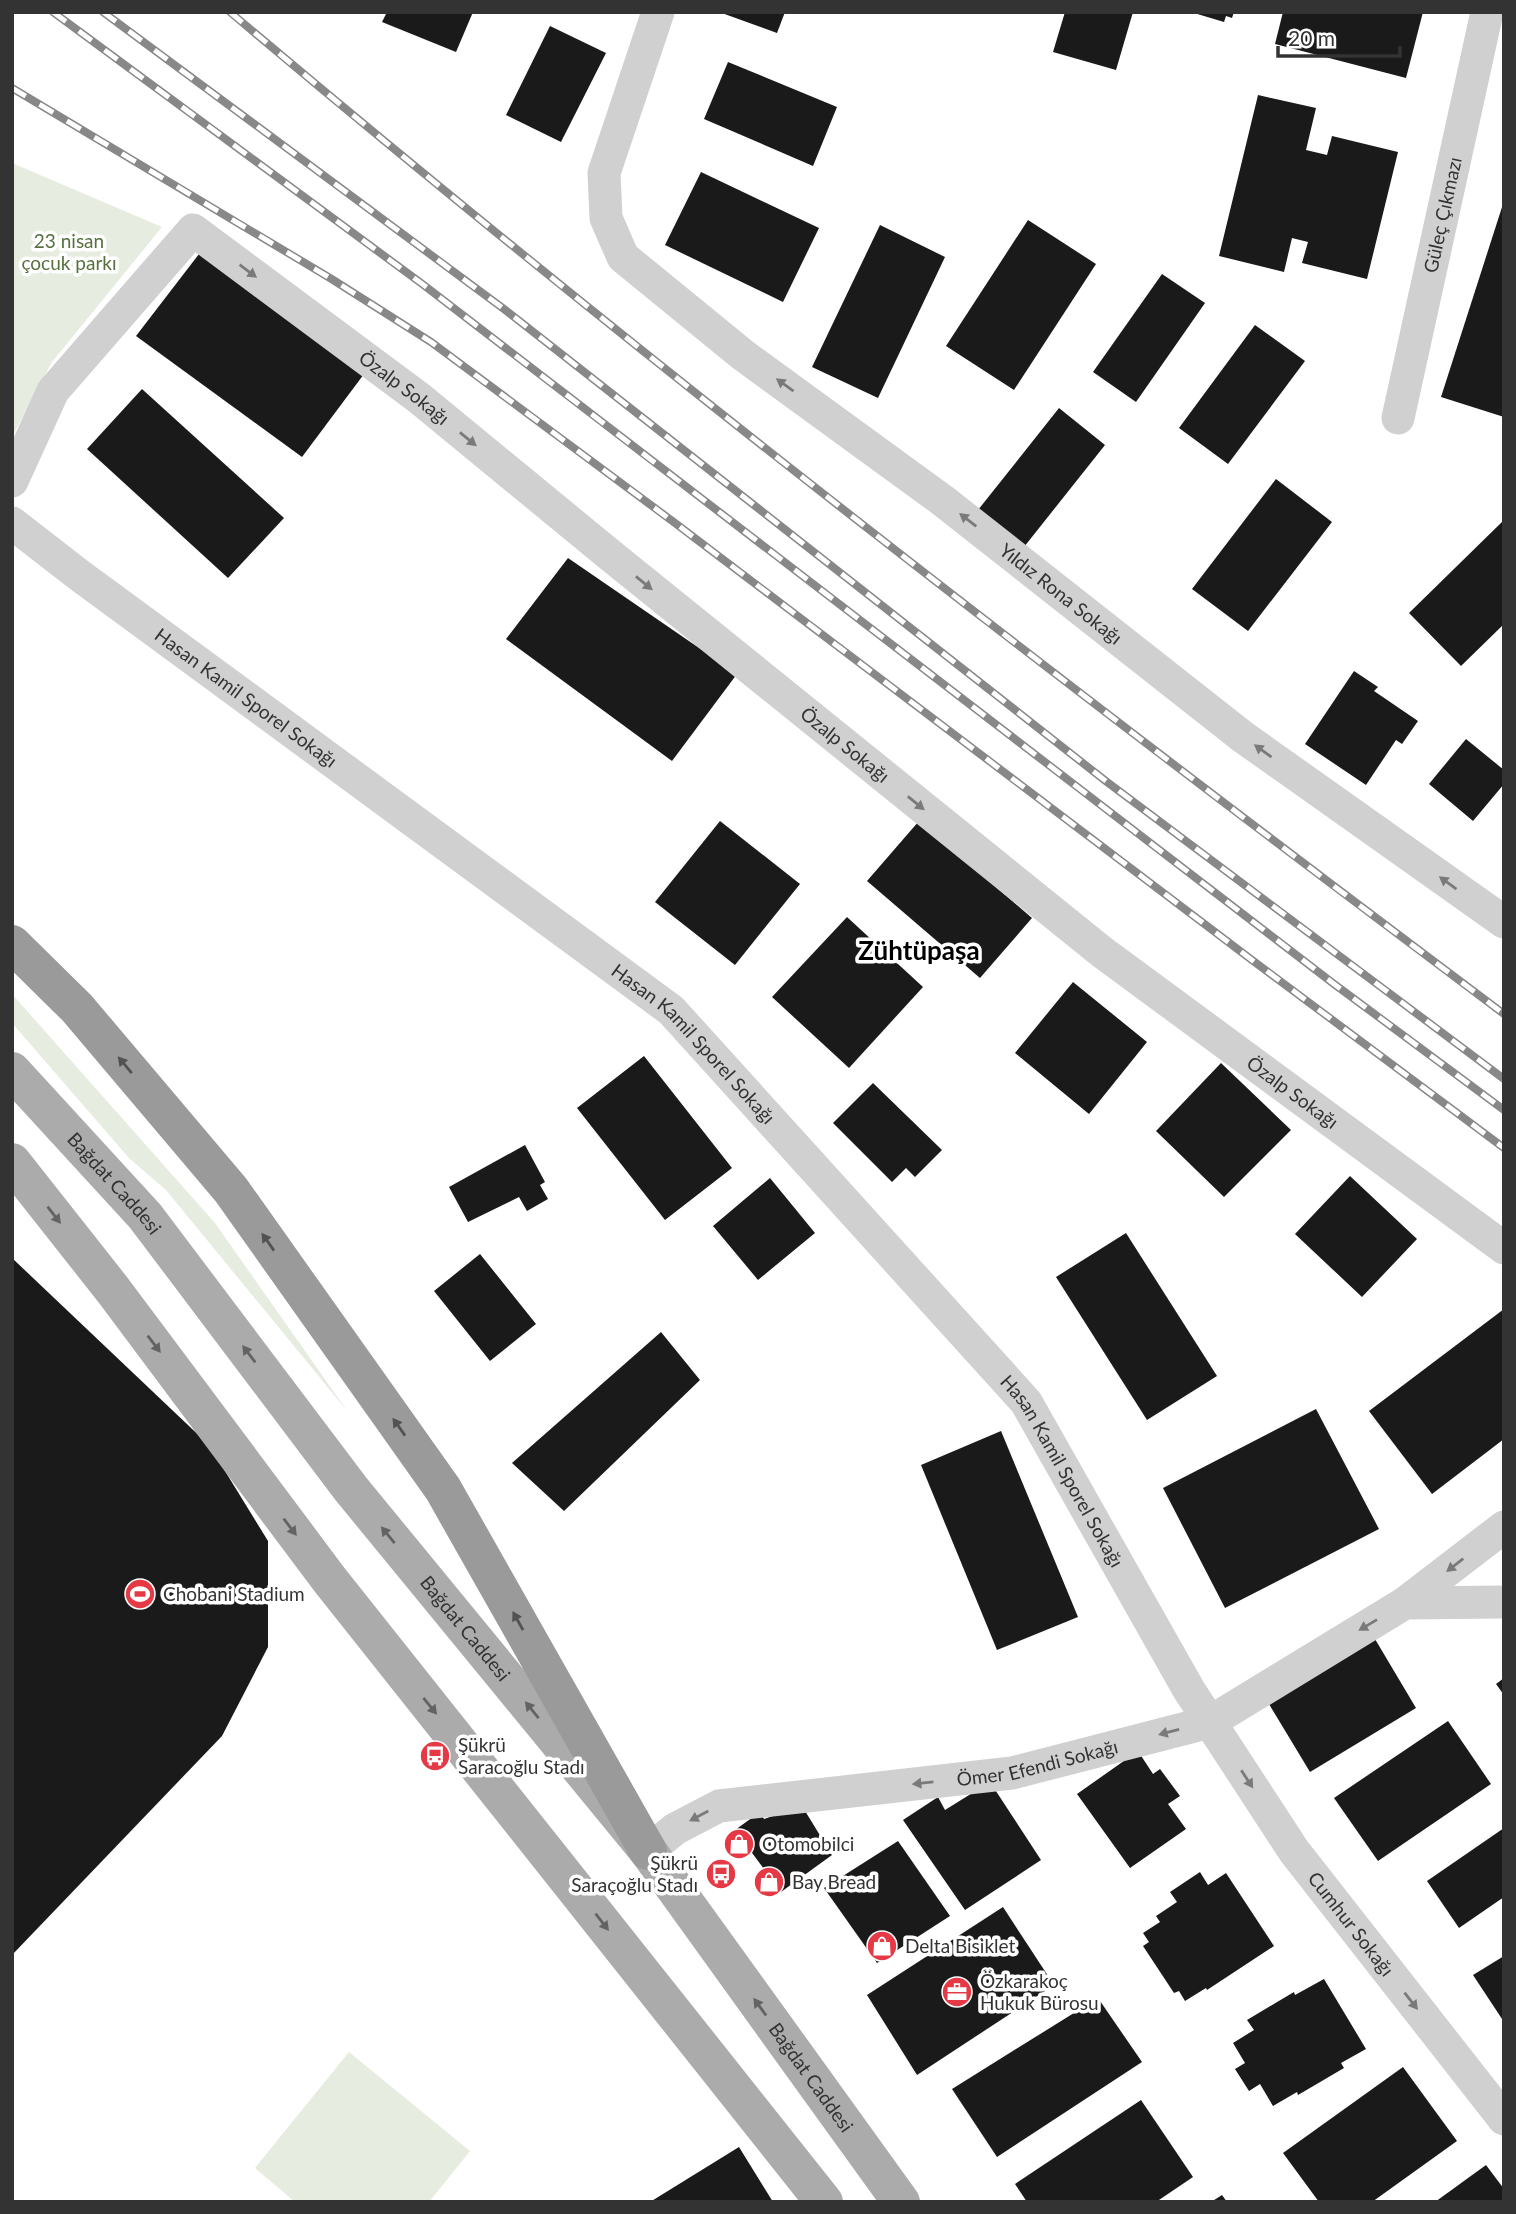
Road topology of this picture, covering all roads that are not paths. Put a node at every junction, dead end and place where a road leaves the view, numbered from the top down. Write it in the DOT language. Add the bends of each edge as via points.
graph roads {
  1 [pos="658,12"];
  2 [pos="1488,12"];
  3 [pos="1398,418"];
  4 [pos="12,481"];
  5 [pos="12,523"];
  6 [pos="1504,922"];
  7 [pos="12,944"];
  8 [pos="12,1071"];
  9 [pos="12,1162"];
  10 [pos="1504,1248"];
  11 [pos="1504,1527"];
  12 [pos="1504,1602"];
  13 [pos="1405,1603"];
  14 [pos="1210,1722"];
  15 [pos="648,1851"];
  16 [pos="1504,2119"];
  17 [pos="824,2202"];
  18 [pos="901,2202"];
  6 -- 1 [label="street, Yıldız Rona Sokağı, one-way" via="1243,737 942,500 743,355 623,257 606,218 604,173"];
  2 -- 3 [label="street, Güleç Çıkmazı"];
  4 -- 10 [label="street, Özalp Sokağı, one-way" via="53,391 194,230 419,398 1102,952"];
  5 -- 14 [label="street, Hasan Kamil Sporel Sokağı" via="671,1010 1026,1402"];
  15 -- 7 [label="highway, one-way" via="443,1489 231,1190 77,1008"];
  15 -- 8 [label="main road, Bağdat Caddesi, one-way" via="351,1489 145,1216"];
  9 -- 17 [label="main road, one-way" via="329,1579"];
  11 -- 13 [label="street, Ömer Efendi Sokağı, one-way"];
  12 -- 13 [label="street"];
  13 -- 14 [label="street, Ömer Efendi Sokağı, one-way"];
  14 -- 15 [label="street, Ömer Efendi Sokağı, one-way" via="1012,1773 719,1805 675,1829"];
  14 -- 16 [label="street, Cumhur Sokağı, one-way" via="1294,1851"];
  18 -- 15 [label="main road, Bağdat Caddesi, one-way"];
}
